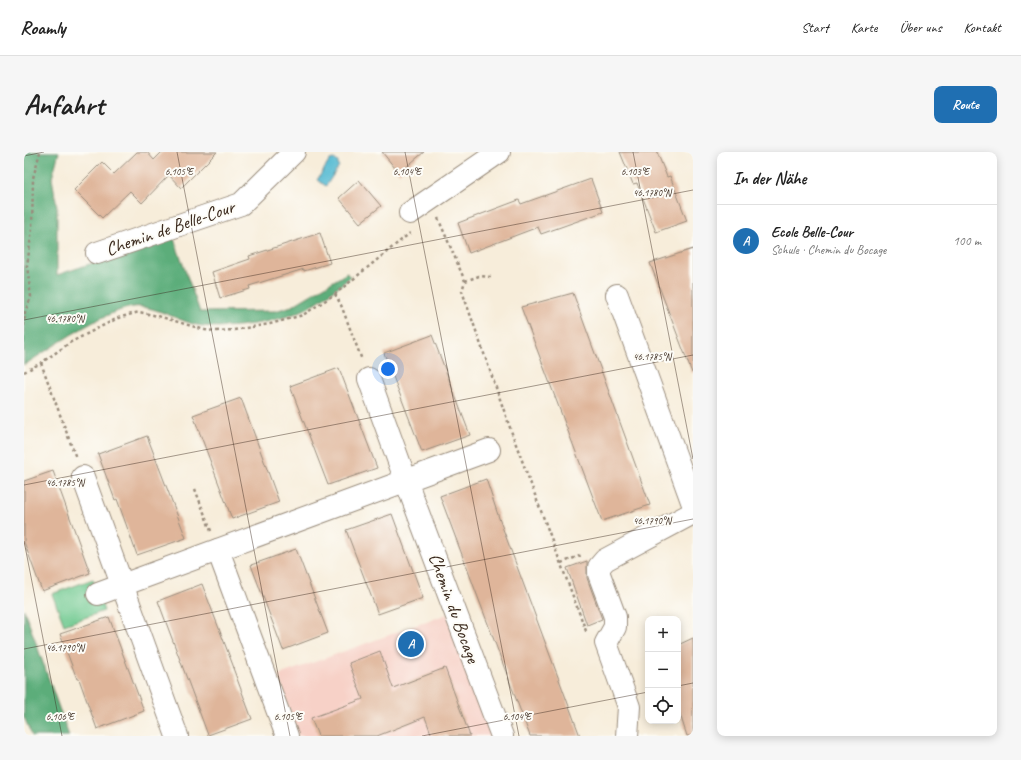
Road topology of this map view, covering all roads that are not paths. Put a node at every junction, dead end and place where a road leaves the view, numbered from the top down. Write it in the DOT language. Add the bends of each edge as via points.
graph roads {
  1 [pos="294,152"];
  2 [pos="499,152"];
  3 [pos="411,222"];
  4 [pos="97,253"];
  5 [pos="617,295"];
  6 [pos="369,379"];
  7 [pos="489,450"];
  8 [pos="83,477"];
  9 [pos="410,490"];
  10 [pos="693,504"];
  11 [pos="693,513"];
  12 [pos="218,550"];
  13 [pos="122,586"];
  14 [pos="98,594"];
  15 [pos="500,732"];
  16 [pos="177,736"];
  17 [pos="287,736"];
  18 [pos="627,736"];
  1 -- 4 [label="street, Chemin de Belle-Cour" via="241,204"];
  2 -- 3 [label="street"];
  5 -- 10 [label="street"];
  6 -- 9 [label="street, Chemin du Bocage"];
  7 -- 9 [label="street"];
  8 -- 13 [label="street"];
  9 -- 12 [label="street"];
  9 -- 15 [label="street, Chemin du Bocage"];
  11 -- 18 [label="street" via="605,560 599,567 599,574 615,617 615,627 606,643 629,707"];
  12 -- 13 [label="street"];
  12 -- 17 [label="street"];
  13 -- 14 [label="street"];
  13 -- 16 [label="street"];
}
